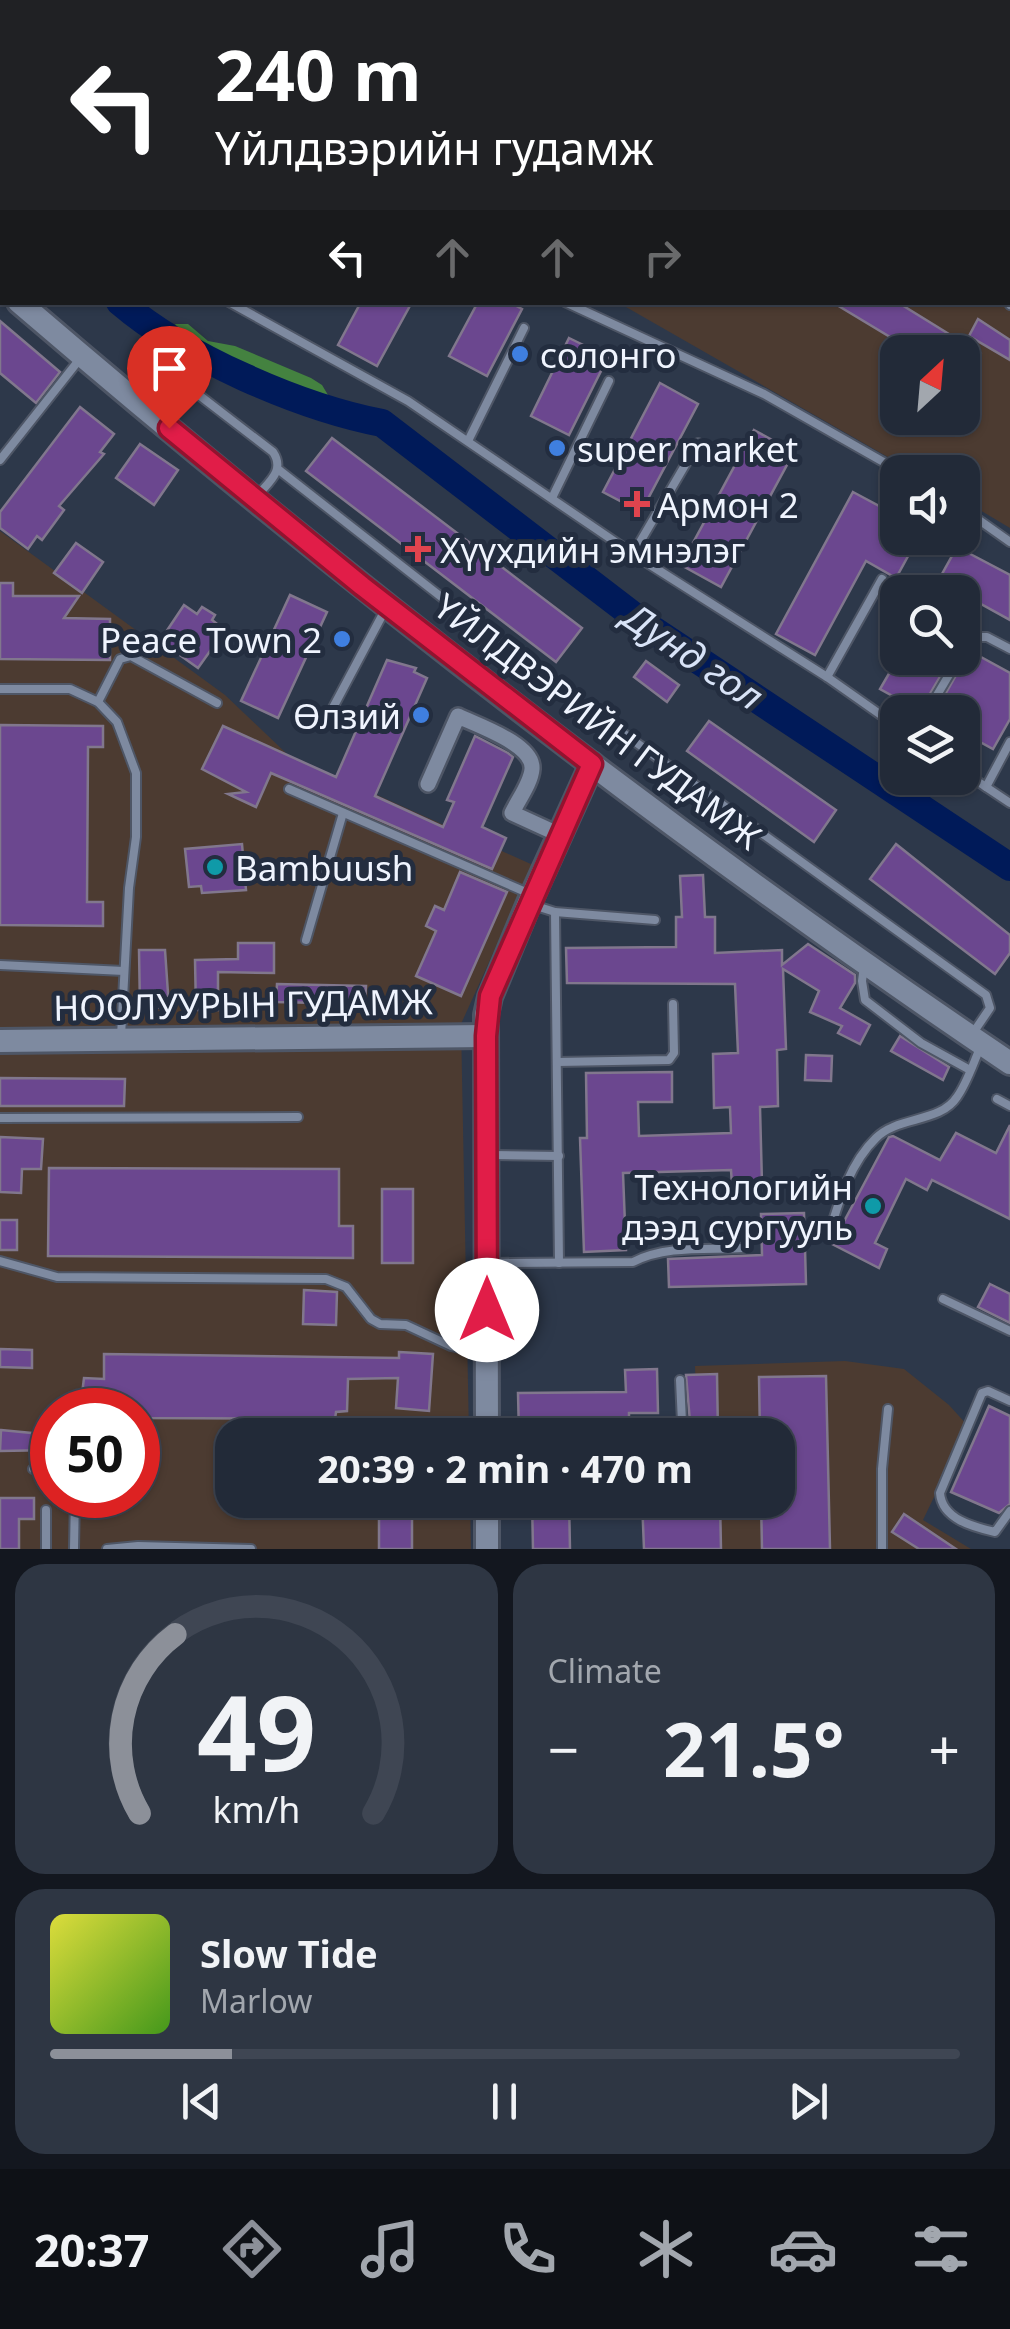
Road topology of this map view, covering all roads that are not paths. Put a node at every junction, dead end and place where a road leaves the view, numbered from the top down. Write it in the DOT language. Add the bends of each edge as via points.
graph roads {
  1 [pos="22,305"];
  2 [pos="234,305"];
  3 [pos="578,305"];
  4 [pos="524,328"];
  5 [pos="82,356"];
  6 [pos="608,381"];
  7 [pos="195,392"];
  8 [pos="468,441"];
  9 [pos="698,443"];
  10 [pos="0,460"];
  11 [pos="880,460"];
  12 [pos="279,470"];
  13 [pos="552,498"];
  14 [pos="255,499"];
  15 [pos="980,521"];
  16 [pos="1010,542"];
  17 [pos="633,554"];
  18 [pos="880,584"];
  19 [pos="387,606"];
  20 [pos="980,637"];
  21 [pos="1010,649"];
  22 [pos="540,675"];
  23 [pos="827,677"];
  24 [pos="0,689"];
  25 [pos="98,702"];
  26 [pos="217,703"];
  27 [pos="880,714"];
  28 [pos="328,717"];
  29 [pos="623,734"];
  30 [pos="1010,742"];
  31 [pos="592,764"];
  32 [pos="980,783"];
  33 [pos="428,784"];
  34 [pos="986,787"];
  35 [pos="289,788"];
  36 [pos="1010,803"];
  37 [pos="343,813"];
  38 [pos="560,834"];
  39 [pos="531,899"];
  40 [pos="555,912"];
  41 [pos="654,920"];
  42 [pos="306,940"];
  43 [pos="864,962"];
  44 [pos="0,965"];
  45 [pos="124,971"];
  46 [pos="674,1004"];
  47 [pos="486,1036"];
  48 [pos="121,1040"];
  49 [pos="976,1040"];
  50 [pos="0,1041"];
  51 [pos="557,1062"];
  52 [pos="1010,1063"];
  53 [pos="970,1070"];
  54 [pos="996,1099"];
  55 [pos="1010,1106"];
  56 [pos="298,1117"];
  57 [pos="0,1118"];
  58 [pos="487,1155"];
  59 [pos="559,1156"];
  60 [pos="829,1234"];
  61 [pos="744,1248"];
  62 [pos="0,1261"];
  63 [pos="487,1262"];
  64 [pos="560,1263"];
  65 [pos="943,1299"];
  66 [pos="1010,1331"];
  67 [pos="487,1354"];
  68 [pos="680,1380"];
  69 [pos="1010,1401"];
  70 [pos="888,1409"];
  71 [pos="487,1418"];
  72 [pos="682,1418"];
  73 [pos="1010,1511"];
  74 [pos="46,1518"];
  75 [pos="75,1518"];
  76 [pos="487,1518"];
  77 [pos="46,1549"];
  78 [pos="74,1549"];
  79 [pos="108,1549"];
  80 [pos="252,1549"];
  81 [pos="487,1549"];
  82 [pos="882,1549"];
  1 -- 5 [label="main road, YЙЛДВЭРИЙН ГУДАМЖ"];
  2 -- 8 [label="lane"];
  3 -- 11 [label="lane" via="764,394"];
  4 -- 8 [label="lane"];
  5 -- 10 [label="lane"];
  5 -- 14 [label="main road, YЙЛДВЭРИЙН ГУДАМЖ"];
  6 -- 13 [label="lane"];
  7 -- 12 [label="lane" via="272,452"];
  8 -- 13 [label="lane"];
  9 -- 17 [label="lane"];
  12 -- 14 [label="lane"];
  12 -- 22 [label="lane"];
  13 -- 17 [label="lane"];
  14 -- 19 [label="main road, YЙЛДВЭРИЙН ГУДАМЖ"];
  15 -- 16 [label="lane"];
  17 -- 23 [label="lane"];
  18 -- 23 [label="lane"];
  19 -- 28 [label="lane"];
  19 -- 31 [label="main road, YЙЛДВЭРИЙН ГУДАМЖ"];
  20 -- 21 [label="lane"];
  23 -- 27 [label="lane"];
  24 -- 25 [label="lane" via="70,689"];
  25 -- 26 [label="lane" via="120,659 131,656"];
  25 -- 45 [label="lane" via="117,722 136,773"];
  29 -- 49 [label="lane" via="986,996 990,1008"];
  30 -- 34 [label="lane"];
  31 -- 38 [label="main road"];
  31 -- 43 [label="main road, YЙЛДВЭРИЙН ГУДАМЖ"];
  32 -- 34 [label="lane"];
  33 -- 38 [label="street" via="458,716 530,757 532,770 512,813"];
  34 -- 36 [label="lane"];
  35 -- 37 [label="lane"];
  37 -- 39 [label="lane"];
  37 -- 42 [label="lane"];
  38 -- 39 [label="main road"];
  39 -- 40 [label="lane"];
  39 -- 47 [label="main road" via="490,996"];
  40 -- 41 [label="lane"];
  40 -- 51 [label="lane"];
  43 -- 49 [label="main road, YЙЛДВЭРИЙН ГУДАМЖ"];
  43 -- 53 [label="lane" via="865,1000"];
  44 -- 45 [label="lane"];
  45 -- 48 [label="lane"];
  46 -- 51 [label="lane" via="669,1060"];
  47 -- 48 [label="main road, НООЛУУРЫН ГУДАМЖ"];
  47 -- 58 [label="main road"];
  48 -- 50 [label="main road, НООЛУУРЫН ГУДАМЖ"];
  49 -- 52 [label="main road, YЙЛДВЭРИЙН ГУДАМЖ"];
  49 -- 53 [label="lane"];
  51 -- 59 [label="lane"];
  53 -- 60 [label="lane" via="956,1100 938,1113 878,1136 860,1157"];
  54 -- 55 [label="lane"];
  56 -- 57 [label="lane"];
  58 -- 59 [label="lane"];
  58 -- 63 [label="main road"];
  59 -- 64 [label="lane"];
  61 -- 64 [label="lane"];
  62 -- 67 [label="lane" via="57,1278 326,1278 346,1286 380,1324 406,1325"];
  63 -- 64 [label="lane"];
  63 -- 67 [label="main road"];
  65 -- 66 [label="lane"];
  67 -- 71 [label="main road"];
  68 -- 72 [label="lane"];
  69 -- 73 [label="lane" via="982,1393 940,1493 949,1513 986,1530 995,1532"];
  70 -- 82 [label="lane"];
  74 -- 77 [label="lane"];
  75 -- 78 [label="lane"];
  76 -- 81 [label="main road"];
  79 -- 80 [label="lane"];
}
